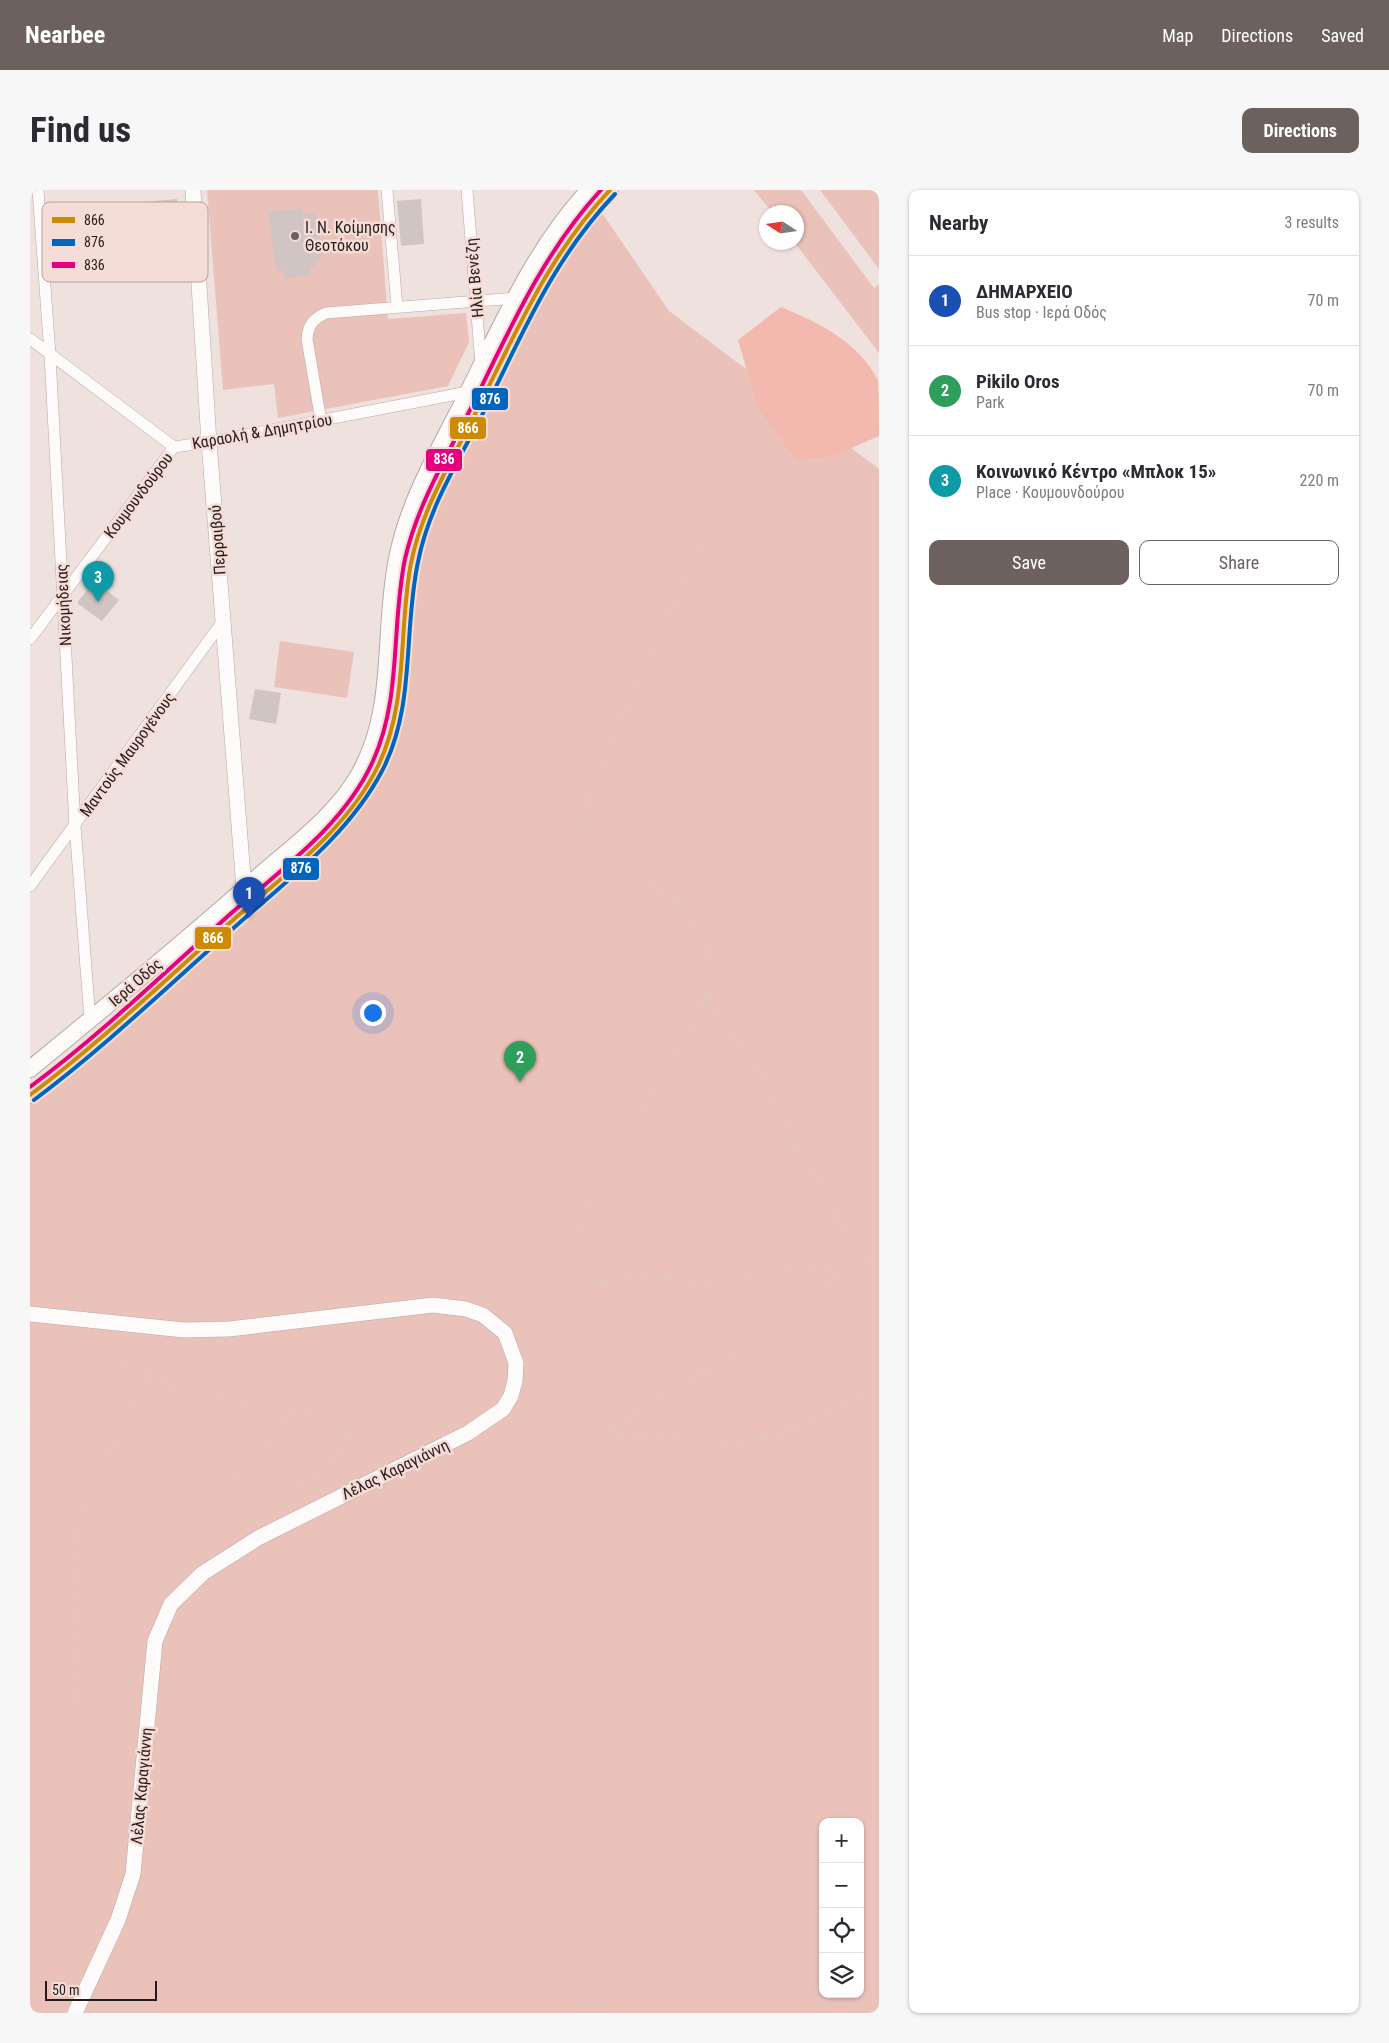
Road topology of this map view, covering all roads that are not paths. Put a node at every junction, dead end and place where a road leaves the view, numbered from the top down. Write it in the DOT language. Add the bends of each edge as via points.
graph roads {
  1 [pos="38,190"];
  2 [pos="387,190"];
  3 [pos="467,190"];
  4 [pos="589,190"];
  5 [pos="610,190"];
  6 [pos="42,245"];
  7 [pos="45,282"];
  8 [pos="199,282"];
  9 [pos="515,298"];
  10 [pos="475,300"];
  11 [pos="397,307"];
  12 [pos="30,339"];
  13 [pos="50,355"];
  14 [pos="481,367"];
  15 [pos="468,392"];
  16 [pos="322,421"];
  17 [pos="209,442"];
  18 [pos="174,447"];
  19 [pos="62,596"];
  20 [pos="223,621"];
  21 [pos="30,639"];
  22 [pos="75,826"];
  23 [pos="30,886"];
  24 [pos="244,889"];
  25 [pos="90,1020"];
  26 [pos="30,1069"];
  27 [pos="30,1096"];
  28 [pos="30,1314"];
  29 [pos="74,2013"];
  1 -- 6 [label="street, Νικομήδειας"];
  2 -- 11 [label="street"];
  3 -- 10 [label="street, Ηλία Βενέζη"];
  4 -- 9 [label="main road, Ιερά Οδός" via="549,239"];
  5 -- 27 [label="main road, Ιερά Οδός" via="567,240 535,294 421,525 409,578 395,716 369,784 339,822 297,862 158,988"];
  7 -- 13 [label="street, Νικομήδειας"];
  8 -- 17 [label="street, Περραιβού"];
  9 -- 10 [label="street"];
  9 -- 14 [label="main road, Ιερά Οδός"];
  10 -- 11 [label="street"];
  10 -- 14 [label="street, Ηλία Βενέζη"];
  11 -- 16 [label="street" via="326,313 308,328 307,339"];
  12 -- 13 [label="street, Καραολή & Δημητρίου"];
  13 -- 18 [label="street, Καραολή & Δημητρίου"];
  13 -- 19 [label="street, Νικομήδειας"];
  14 -- 15 [label="main road, Ιερά Οδός"];
  15 -- 16 [label="street, Καραολή & Δημητρίου"];
  15 -- 24 [label="main road, Ιερά Οδός" via="421,487 401,540 394,575 382,713 367,759 357,778 329,812"];
  16 -- 17 [label="street, Καραολή & Δημητρίου"];
  17 -- 18 [label="street, Καραολή & Δημητρίου"];
  17 -- 20 [label="street, Περραιβού"];
  18 -- 19 [label="street, Κουμουνδούρου"];
  19 -- 21 [label="street, Κουμουνδούρου"];
  19 -- 22 [label="street, Νικομήδειας"];
  20 -- 22 [label="street, Μαντούς Μαυρογένους"];
  20 -- 24 [label="street, Περραιβού"];
  22 -- 23 [label="street, Μαντούς Μαυρογένους"];
  22 -- 25 [label="street, Νικομήδειας"];
  24 -- 25 [label="main road, Ιερά Οδός"];
  25 -- 26 [label="main road, Ιερά Οδός"];
  28 -- 29 [label="street, Λέλας Καραγιάννη" via="184,1330 229,1329 433,1305 448,1306 483,1315 495,1324 504,1333 516,1363 511,1396 503,1408 468,1434 258,1538 203,1573 171,1604 155,1641 133,1874 118,1920"];
}
